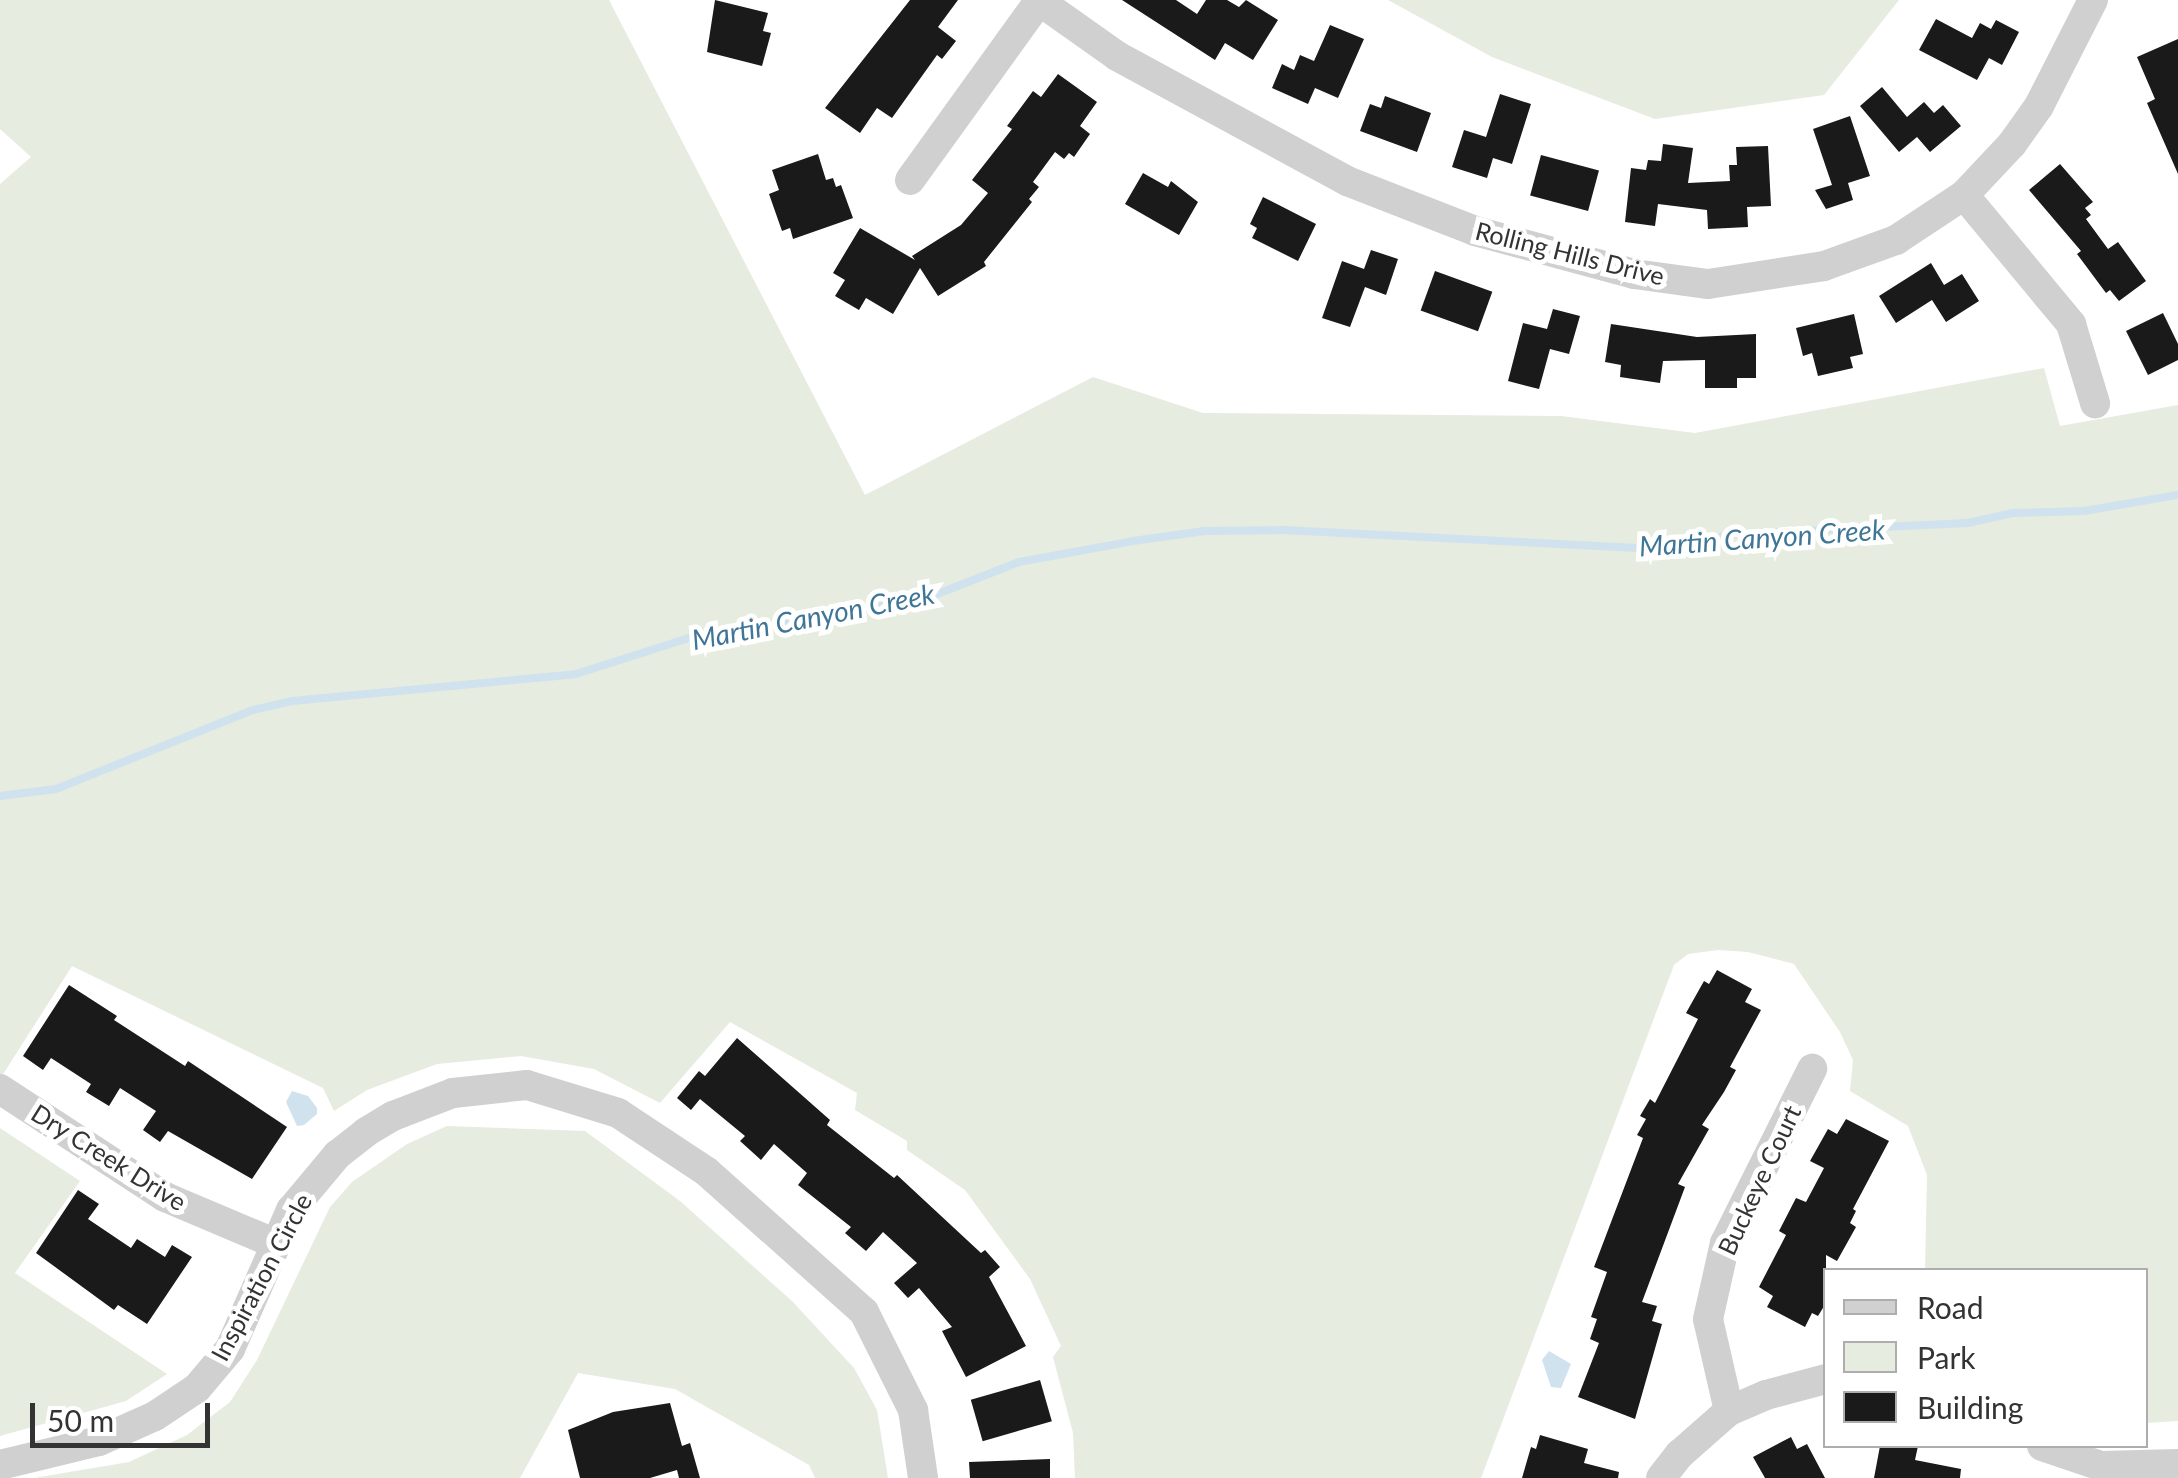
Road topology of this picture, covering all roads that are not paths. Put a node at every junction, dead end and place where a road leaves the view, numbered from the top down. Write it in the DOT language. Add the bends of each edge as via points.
graph roads {
  1 [pos="1039,0"];
  2 [pos="2093,0"];
  3 [pos="910,180"];
  4 [pos="1964,195"];
  5 [pos="2094,403"];
  6 [pos="1812,1069"];
  7 [pos="0,1089"];
  8 [pos="274,1244"];
  9 [pos="1823,1380"];
  10 [pos="1729,1411"];
  11 [pos="2048,1448"];
  12 [pos="2178,1464"];
  13 [pos="0,1465"];
  14 [pos="923,1478"];
  15 [pos="1661,1478"];
  1 -- 3 [label="street"];
  1 -- 4 [label="street, Rolling Hills Drive" via="1118,56 1347,180 1475,231 1634,274 1708,284 1824,266 1896,240"];
  2 -- 4 [label="street, Rolling Hills Drive" via="2039,106"];
  4 -- 5 [label="street" via="2070,324"];
  6 -- 10 [label="street, Buckeye Court" via="1724,1243 1708,1319"];
  7 -- 8 [label="street, Dry Creek Drive" via="165,1197"];
  8 -- 13 [label="street, Inspiration Circle" via="230,1349 197,1388 99,1442"];
  8 -- 14 [label="street, Inspiration Circle" via="291,1210 337,1155 393,1116 452,1093 526,1086 618,1113 707,1172 864,1312 913,1410"];
  9 -- 10 [label="street"];
  10 -- 15 [label="street"];
  11 -- 12 [label="street" via="2101,1466"];
}
